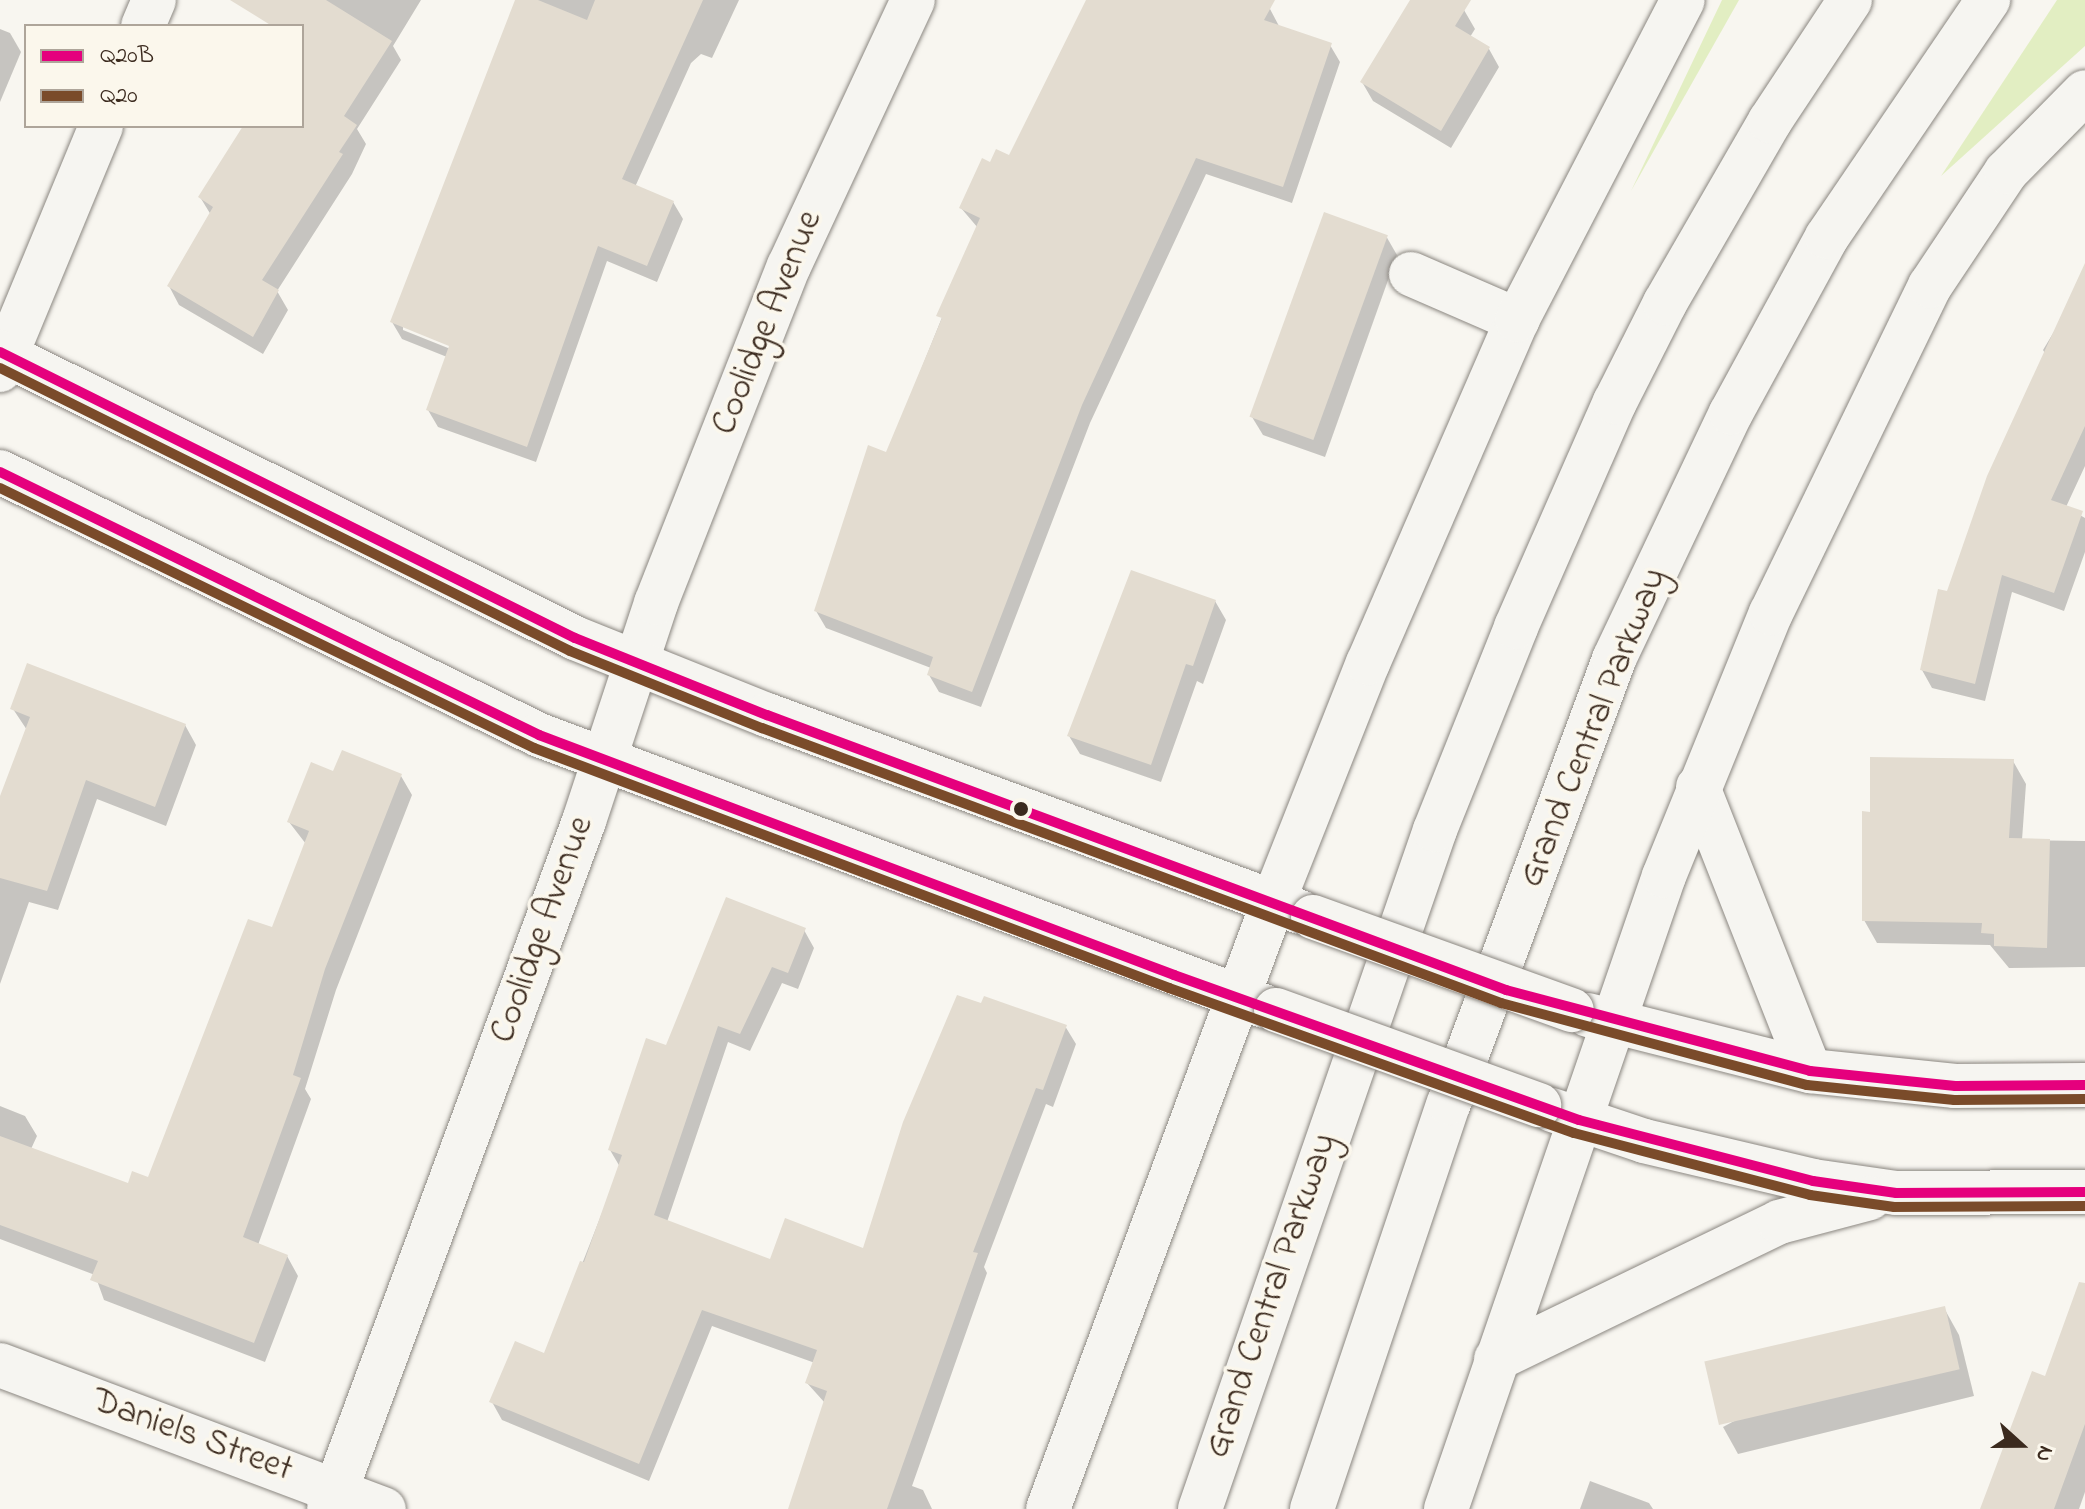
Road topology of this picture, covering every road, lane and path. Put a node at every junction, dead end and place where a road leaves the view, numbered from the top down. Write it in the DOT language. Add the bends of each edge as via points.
graph roads {
  1 [pos="154,0"];
  2 [pos="913,0"];
  3 [pos="1683,0"];
  4 [pos="1850,0"];
  5 [pos="1988,0"];
  6 [pos="144,24"];
  7 [pos="2085,92"];
  8 [pos="100,128"];
  9 [pos="1411,274"];
  10 [pos="1517,320"];
  11 [pos="2,360"];
  12 [pos="0,472"];
  13 [pos="636,664"];
  14 [pos="603,760"];
  15 [pos="1698,787"];
  16 [pos="1293,908"];
  17 [pos="1257,1004"];
  18 [pos="1614,1022"];
  19 [pos="1810,1071"];
  20 [pos="2085,1085"];
  21 [pos="1579,1120"];
  22 [pos="2085,1192"];
  23 [pos="1896,1193"];
  24 [pos="1496,1359"];
  25 [pos="0,1365"];
  26 [pos="332,1500"];
  27 [pos="384,1509"];
  28 [pos="1048,1509"];
  29 [pos="1200,1509"];
  30 [pos="1312,1509"];
  31 [pos="1446,1509"];
  1 -- 6 [label="main road"];
  2 -- 13 [label="main road, Coolidge Avenue" via="789,266"];
  3 -- 10 [label="main road"];
  4 -- 29 [label="main road, Grand Central Parkway" via="1770,121 1665,303 1522,613 1430,845"];
  5 -- 30 [label="main road, Grand Central Parkway" via="1827,237 1731,413 1614,659 1449,1103"];
  7 -- 15 [label="main road" via="2006,172 1930,286 1771,613"];
  8 -- 11 [label="main road"];
  9 -- 10 [label="main road"];
  10 -- 16 [label="main road" via="1374,649"];
  11 -- 13 [label="main road"];
  12 -- 14 [label="main road" via="502,718"];
  13 -- 14 [label="main road, Coolidge Avenue"];
  13 -- 16 [label="main road"];
  14 -- 17 [label="main road"];
  14 -- 26 [label="main road, Coolidge Avenue"];
  15 -- 18 [label="main road"];
  15 -- 19 [label="main road"];
  16 -- 17 [label="main road"];
  16 -- 18 [label="main road, bridge"];
  17 -- 21 [label="main road, bridge"];
  17 -- 28 [label="main road"];
  18 -- 19 [label="main road"];
  18 -- 21 [label="main road"];
  19 -- 20 [label="main road" via="1955,1086"];
  21 -- 23 [label="main road" via="1733,1165"];
  21 -- 24 [label="main road"];
  22 -- 23 [label="main road"];
  23 -- 24 [label="main road" via="1779,1222"];
  24 -- 31 [label="main road"];
  25 -- 26 [label="main road, Daniels Street"];
  26 -- 27 [label="main road, Daniels Street"];
}
